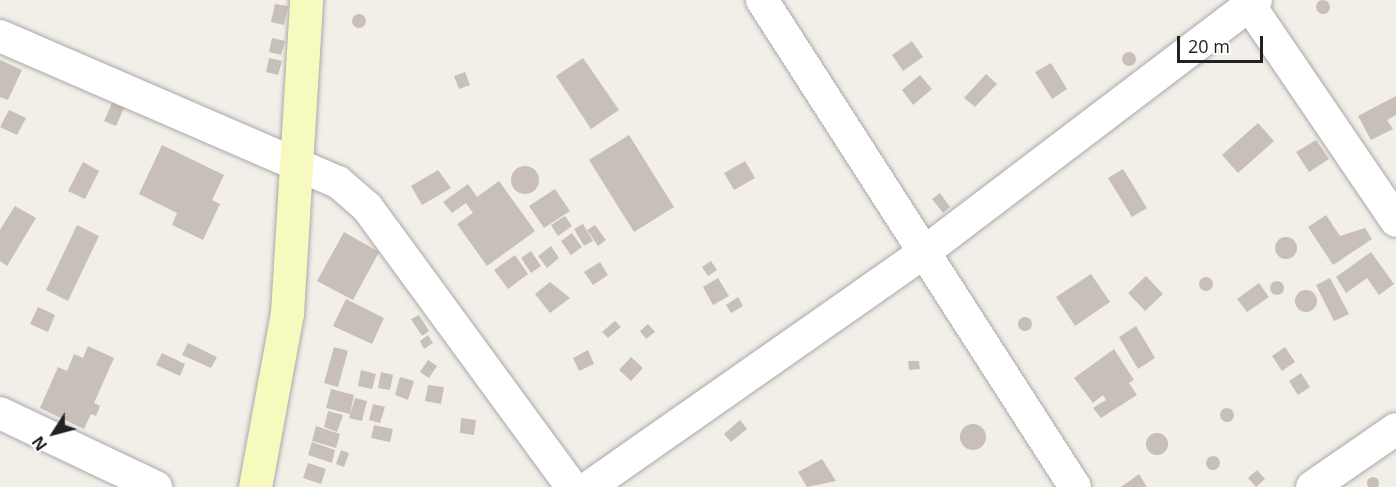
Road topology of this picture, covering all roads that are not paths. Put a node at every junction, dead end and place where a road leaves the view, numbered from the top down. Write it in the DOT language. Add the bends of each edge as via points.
graph roads {
  1 [pos="306,0"];
  2 [pos="762,0"];
  3 [pos="1250,2"];
  4 [pos="0,36"];
  5 [pos="295,161"];
  6 [pos="1396,221"];
  7 [pos="923,253"];
  8 [pos="0,413"];
  9 [pos="1396,429"];
  10 [pos="156,487"];
  11 [pos="255,487"];
  12 [pos="572,487"];
  13 [pos="589,487"];
  14 [pos="1075,487"];
  15 [pos="1312,487"];
  1 -- 5 [label="main road"];
  2 -- 7 [label="street"];
  3 -- 6 [label="street"];
  3 -- 7 [label="street"];
  4 -- 5 [label="street"];
  5 -- 11 [label="main road" via="287,314"];
  5 -- 12 [label="street" via="338,182 367,207"];
  7 -- 13 [label="street"];
  7 -- 14 [label="street"];
  8 -- 10 [label="street"];
  9 -- 15 [label="street"];
}
